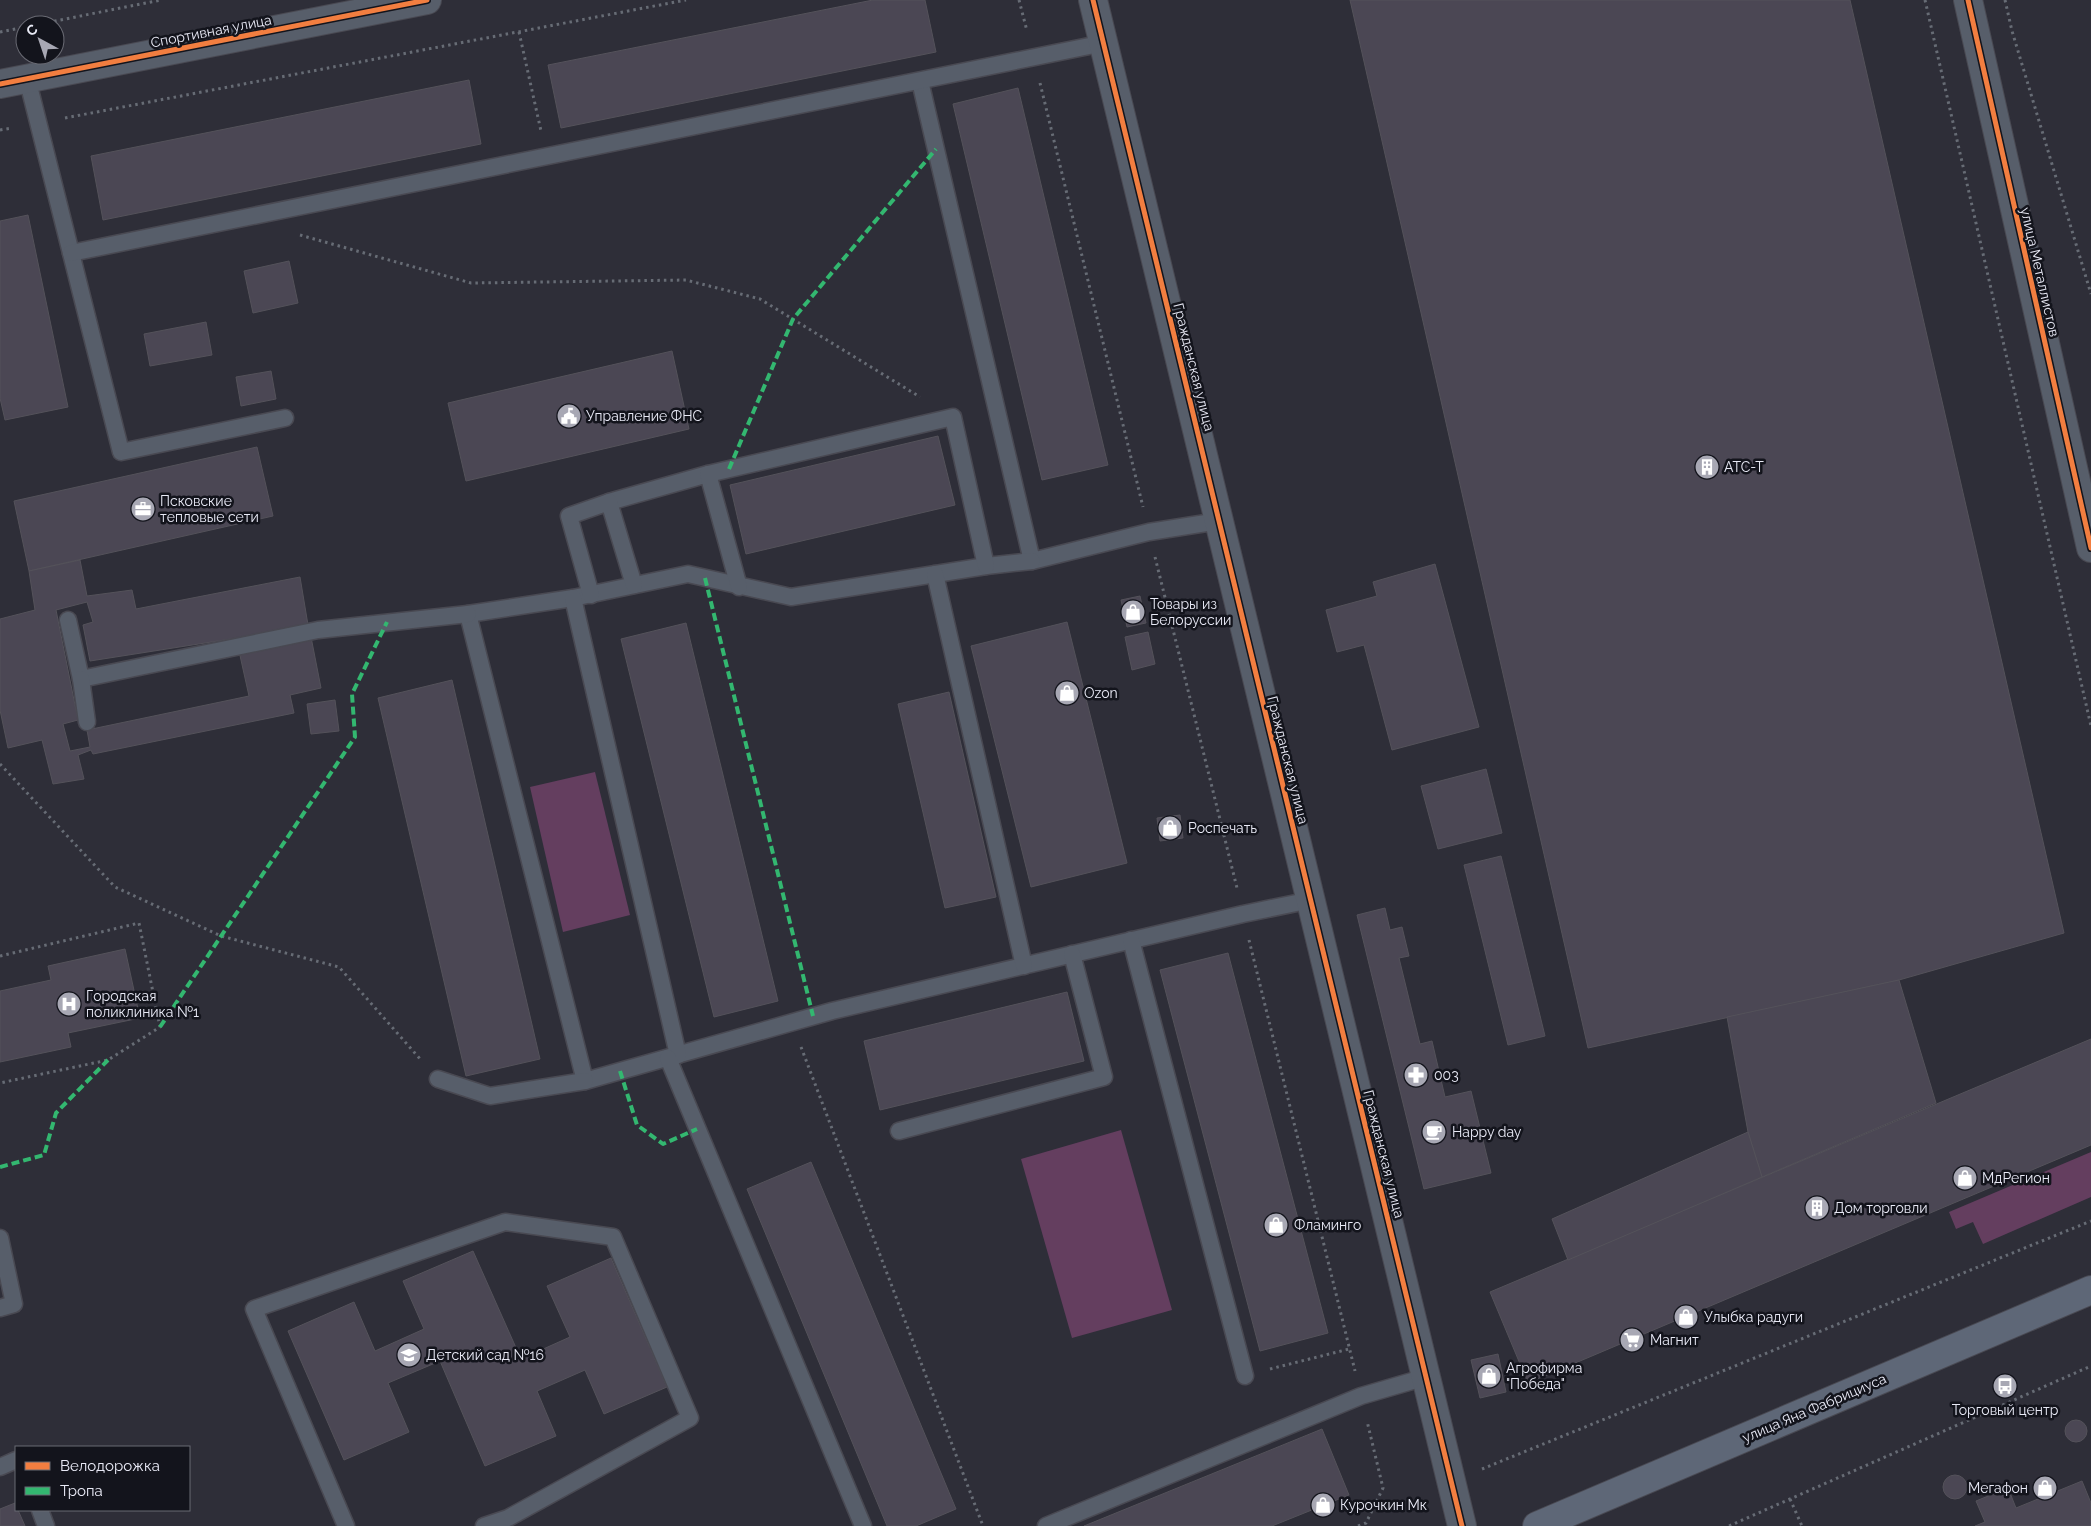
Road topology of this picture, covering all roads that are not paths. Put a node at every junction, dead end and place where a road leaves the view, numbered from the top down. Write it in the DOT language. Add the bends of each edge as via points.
graph roads {
  1 [pos="427,0"];
  2 [pos="1094,0"];
  3 [pos="1968,0"];
  4 [pos="1104,43"];
  5 [pos="27,78"];
  6 [pos="920,81"];
  7 [pos="0,84"];
  8 [pos="71,253"];
  9 [pos="285,418"];
  10 [pos="708,474"];
  11 [pos="609,502"];
  12 [pos="1219,521"];
  13 [pos="2091,548"];
  14 [pos="1032,561"];
  15 [pos="986,566"];
  16 [pos="936,574"];
  17 [pos="634,585"];
  18 [pos="739,587"];
  19 [pos="591,595"];
  20 [pos="573,598"];
  21 [pos="468,614"];
  22 [pos="68,620"];
  23 [pos="81,679"];
  24 [pos="87,722"];
  25 [pos="1311,900"];
  26 [pos="1131,940"];
  27 [pos="1072,954"];
  28 [pos="1024,966"];
  29 [pos="673,1056"];
  30 [pos="438,1079"];
  31 [pos="584,1082"];
  32 [pos="899,1131"];
  33 [pos="0,1238"];
  34 [pos="2091,1290"];
  35 [pos="0,1308"];
  36 [pos="1245,1376"];
  37 [pos="1426,1377"];
  38 [pos="15,1460"];
  39 [pos="0,1467"];
  40 [pos="40,1511"];
  41 [pos="510,1522"];
  42 [pos="46,1526"];
  43 [pos="346,1526"];
  44 [pos="484,1526"];
  45 [pos="863,1526"];
  46 [pos="1046,1526"];
  47 [pos="1462,1526"];
  48 [pos="1537,1526"];
  1 -- 5 [label="street, Спортивная улица"];
  2 -- 4 [label="street, Гражданская улица"];
  3 -- 13 [label="street, улица Металлистов"];
  4 -- 6 [label="lane"];
  4 -- 12 [label="street, Гражданская улица"];
  5 -- 7 [label="street, Спортивная улица"];
  5 -- 8 [label="lane"];
  6 -- 8 [label="lane"];
  6 -- 14 [label="lane"];
  8 -- 9 [label="lane" via="121,452"];
  10 -- 11 [label="lane"];
  10 -- 15 [label="lane" via="953,417"];
  10 -- 18 [label="lane"];
  11 -- 17 [label="lane"];
  11 -- 19 [label="lane" via="569,516"];
  12 -- 14 [label="lane" via="1150,532"];
  12 -- 25 [label="street, Гражданская улица"];
  14 -- 15 [label="lane"];
  15 -- 16 [label="lane"];
  16 -- 18 [label="lane" via="791,597"];
  16 -- 28 [label="lane"];
  17 -- 18 [label="lane" via="688,574"];
  17 -- 19 [label="lane"];
  19 -- 20 [label="lane"];
  20 -- 21 [label="lane"];
  20 -- 29 [label="lane"];
  21 -- 23 [label="lane" via="318,630"];
  21 -- 31 [label="lane"];
  22 -- 23 [label="lane"];
  23 -- 24 [label="lane"];
  25 -- 26 [label="lane"];
  25 -- 37 [label="street, Гражданская улица"];
  26 -- 27 [label="lane"];
  26 -- 36 [label="lane"];
  27 -- 28 [label="lane"];
  27 -- 32 [label="lane" via="1104,1077"];
  28 -- 29 [label="lane" via="792,1022"];
  29 -- 31 [label="lane"];
  29 -- 45 [label="lane"];
  30 -- 31 [label="lane" via="490,1096"];
  33 -- 35 [label="lane" via="14,1304"];
  34 -- 48 [label="main road, улица Яна Фабрициуса"];
  37 -- 46 [label="lane" via="1361,1396"];
  37 -- 47 [label="street, Гражданская улица"];
  38 -- 39 [label="lane"];
  40 -- 42 [label="lane"];
  41 -- 43 [label="lane" via="690,1418 613,1238 505,1222 254,1309"];
  41 -- 44 [label="lane"];
}
